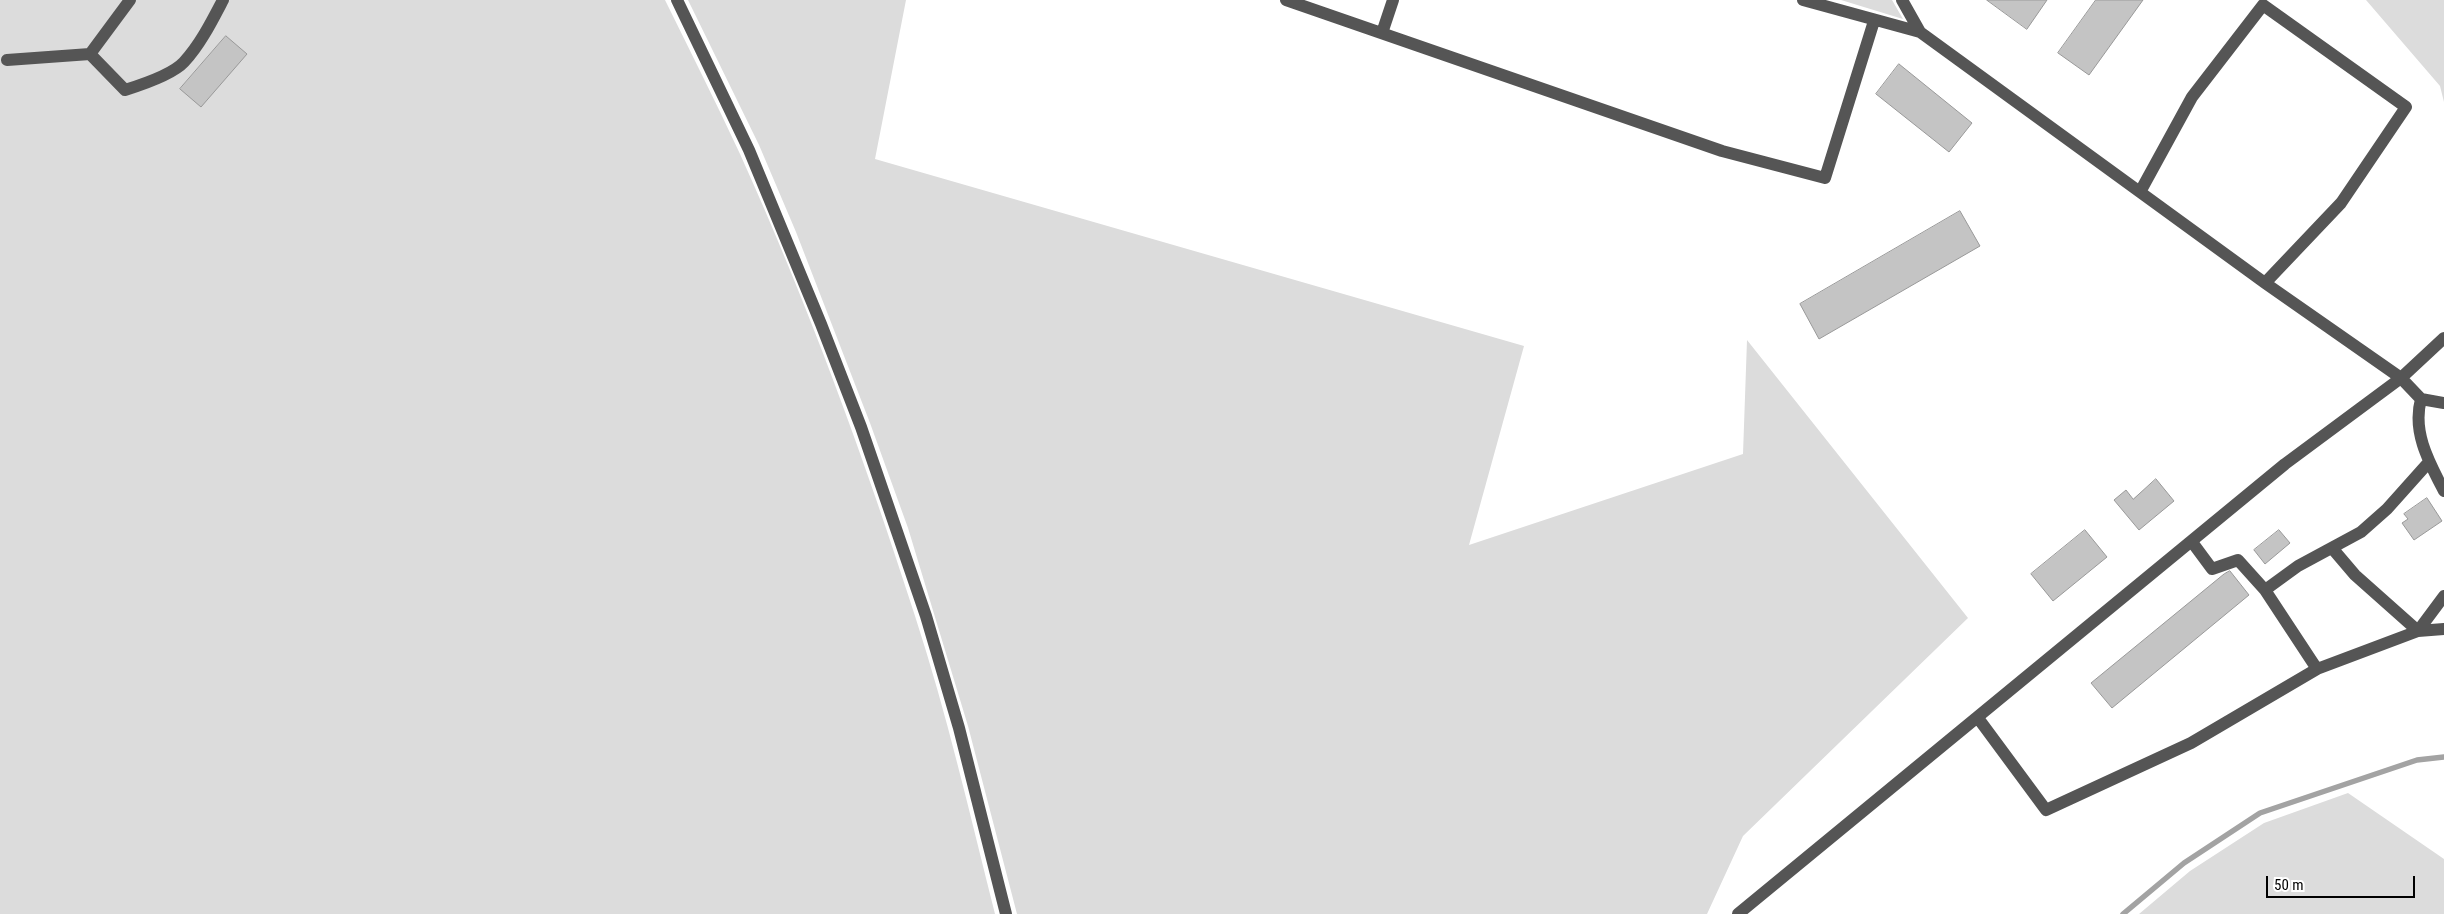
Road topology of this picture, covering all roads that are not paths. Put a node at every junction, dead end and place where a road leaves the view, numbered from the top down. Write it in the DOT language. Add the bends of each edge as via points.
graph roads {
  1 [pos="130,0"];
  2 [pos="222,0"];
  3 [pos="676,0"];
  4 [pos="1286,0"];
  5 [pos="1393,0"];
  6 [pos="1803,0"];
  7 [pos="1902,0"];
  8 [pos="1874,20"];
  9 [pos="1920,32"];
  10 [pos="1382,33"];
  11 [pos="90,54"];
  12 [pos="7,60"];
  13 [pos="2140,192"];
  14 [pos="2265,283"];
  15 [pos="2444,338"];
  16 [pos="2401,378"];
  17 [pos="2421,399"];
  18 [pos="2444,403"];
  19 [pos="2429,462"];
  20 [pos="2444,491"];
  21 [pos="2192,542"];
  22 [pos="2332,548"];
  23 [pos="2265,590"];
  24 [pos="2444,596"];
  25 [pos="2444,629"];
  26 [pos="2418,631"];
  27 [pos="2317,669"];
  28 [pos="1978,718"];
  29 [pos="1006,914"];
  30 [pos="1738,914"];
  1 -- 11 [label="lane"];
  2 -- 11 [label="lane" via="211,24 183,64 144,84 125,90"];
  3 -- 29 [label="lane" via="750,150 860,427 926,616 959,728"];
  4 -- 10 [label="lane"];
  5 -- 10 [label="lane"];
  6 -- 8 [label="lane"];
  7 -- 9 [label="lane"];
  8 -- 9 [label="lane"];
  8 -- 10 [label="lane" via="1825,178 1722,151"];
  9 -- 13 [label="lane"];
  11 -- 12 [label="lane"];
  13 -- 14 [label="lane"];
  13 -- 14 [label="lane" via="2192,97 2263,5 2406,107 2341,203"];
  14 -- 16 [label="lane"];
  15 -- 16 [label="lane"];
  16 -- 17 [label="lane"];
  16 -- 21 [label="lane" via="2285,464"];
  17 -- 18 [label="lane"];
  17 -- 19 [label="lane" via="2419,425"];
  19 -- 20 [label="lane"];
  19 -- 22 [label="lane" via="2374,521"];
  21 -- 23 [label="lane" via="2212,569 2238,560"];
  21 -- 28 [label="lane"];
  22 -- 23 [label="lane" via="2298,566"];
  22 -- 26 [label="lane" via="2355,575"];
  23 -- 27 [label="lane"];
  24 -- 26 [label="lane"];
  25 -- 26 [label="lane"];
  26 -- 27 [label="lane"];
  27 -- 28 [label="lane" via="2191,743 2046,810"];
  28 -- 30 [label="lane"];
}
